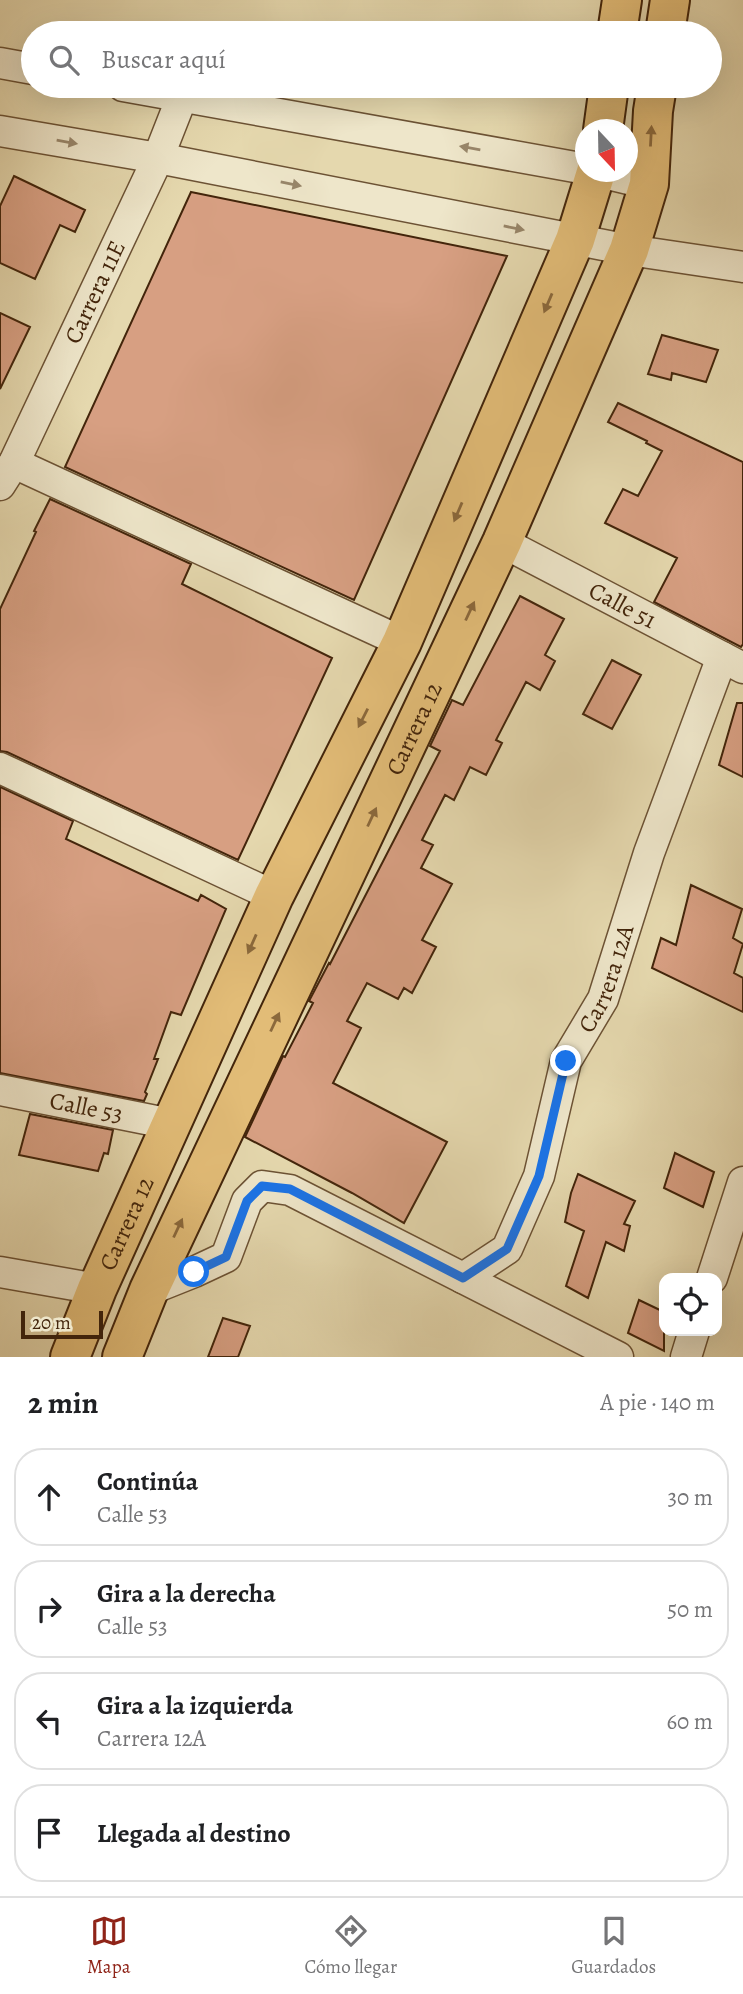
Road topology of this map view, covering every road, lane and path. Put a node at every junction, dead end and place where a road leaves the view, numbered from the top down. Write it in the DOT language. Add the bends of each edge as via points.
graph roads {
  1 [pos="622,0"];
  2 [pos="670,0"];
  3 [pos="619,21"];
  4 [pos="667,21"];
  5 [pos="0,63"];
  6 [pos="21,67"];
  7 [pos="182,98"];
  8 [pos="188,98"];
  9 [pos="607,98"];
  10 [pos="655,98"];
  11 [pos="604,119"];
  12 [pos="0,131"];
  13 [pos="158,158"];
  14 [pos="575,167"];
  15 [pos="638,181"];
  16 [pos="595,182"];
  17 [pos="649,184"];
  18 [pos="575,240"];
  19 [pos="629,250"];
  20 [pos="743,267"];
  21 [pos="7,474"];
  22 [pos="502,542"];
  23 [pos="402,642"];
  24 [pos="733,663"];
  25 [pos="0,768"];
  26 [pos="274,896"];
  27 [pos="0,1090"];
  28 [pos="171,1124"];
  29 [pos="743,1182"];
  30 [pos="0,1272"];
  31 [pos="714,1273"];
  32 [pos="463,1278"];
  33 [pos="97,1289"];
  34 [pos="149,1290"];
  35 [pos="692,1336"];
  36 [pos="125,1356"];
  37 [pos="70,1357"];
  38 [pos="618,1357"];
  39 [pos="686,1357"];
  1 -- 3 [label="main road"];
  2 -- 4 [label="main road"];
  5 -- 6 [label="street"];
  7 -- 13 [label="street, Carrera 11E"];
  14 -- 8 [label="street, one-way"];
  9 -- 11 [label="main road"];
  17 -- 10 [label="main road, Carrera 12, one-way"];
  12 -- 13 [label="street, one-way"];
  13 -- 18 [label="street, one-way"];
  13 -- 21 [label="street, Carrera 11E"];
  15 -- 17 [label="street"];
  16 -- 18 [label="main road, Carrera 12"];
  17 -- 19 [label="main road, Carrera 12"];
  18 -- 19 [label="street"];
  18 -- 23 [label="main road, Carrera 12, one-way"];
  19 -- 20 [label="street"];
  19 -- 22 [label="main road, Carrera 12"];
  21 -- 23 [label="street"];
  22 -- 24 [label="street, Calle 51"];
  34 -- 22 [label="main road, Carrera 12, one-way"];
  23 -- 26 [label="main road, Carrera 12, one-way"];
  24 -- 32 [label="street, Carrera 12A" via="649,853 603,999 566,1061 539,1176 507,1249"];
  25 -- 26 [label="street"];
  26 -- 28 [label="main road, Carrera 12, one-way"];
  27 -- 28 [label="street, Calle 53"];
  28 -- 33 [label="main road, Carrera 12"];
  29 -- 31 [label="street"];
  30 -- 33 [label="street"];
  32 -- 34 [label="street" via="290,1189 262,1186 247,1201 226,1257"];
  32 -- 38 [label="street"];
  33 -- 37 [label="main road, Carrera 12"];
  34 -- 36 [label="main road, Carrera 12"];
  35 -- 39 [label="street"];
}
